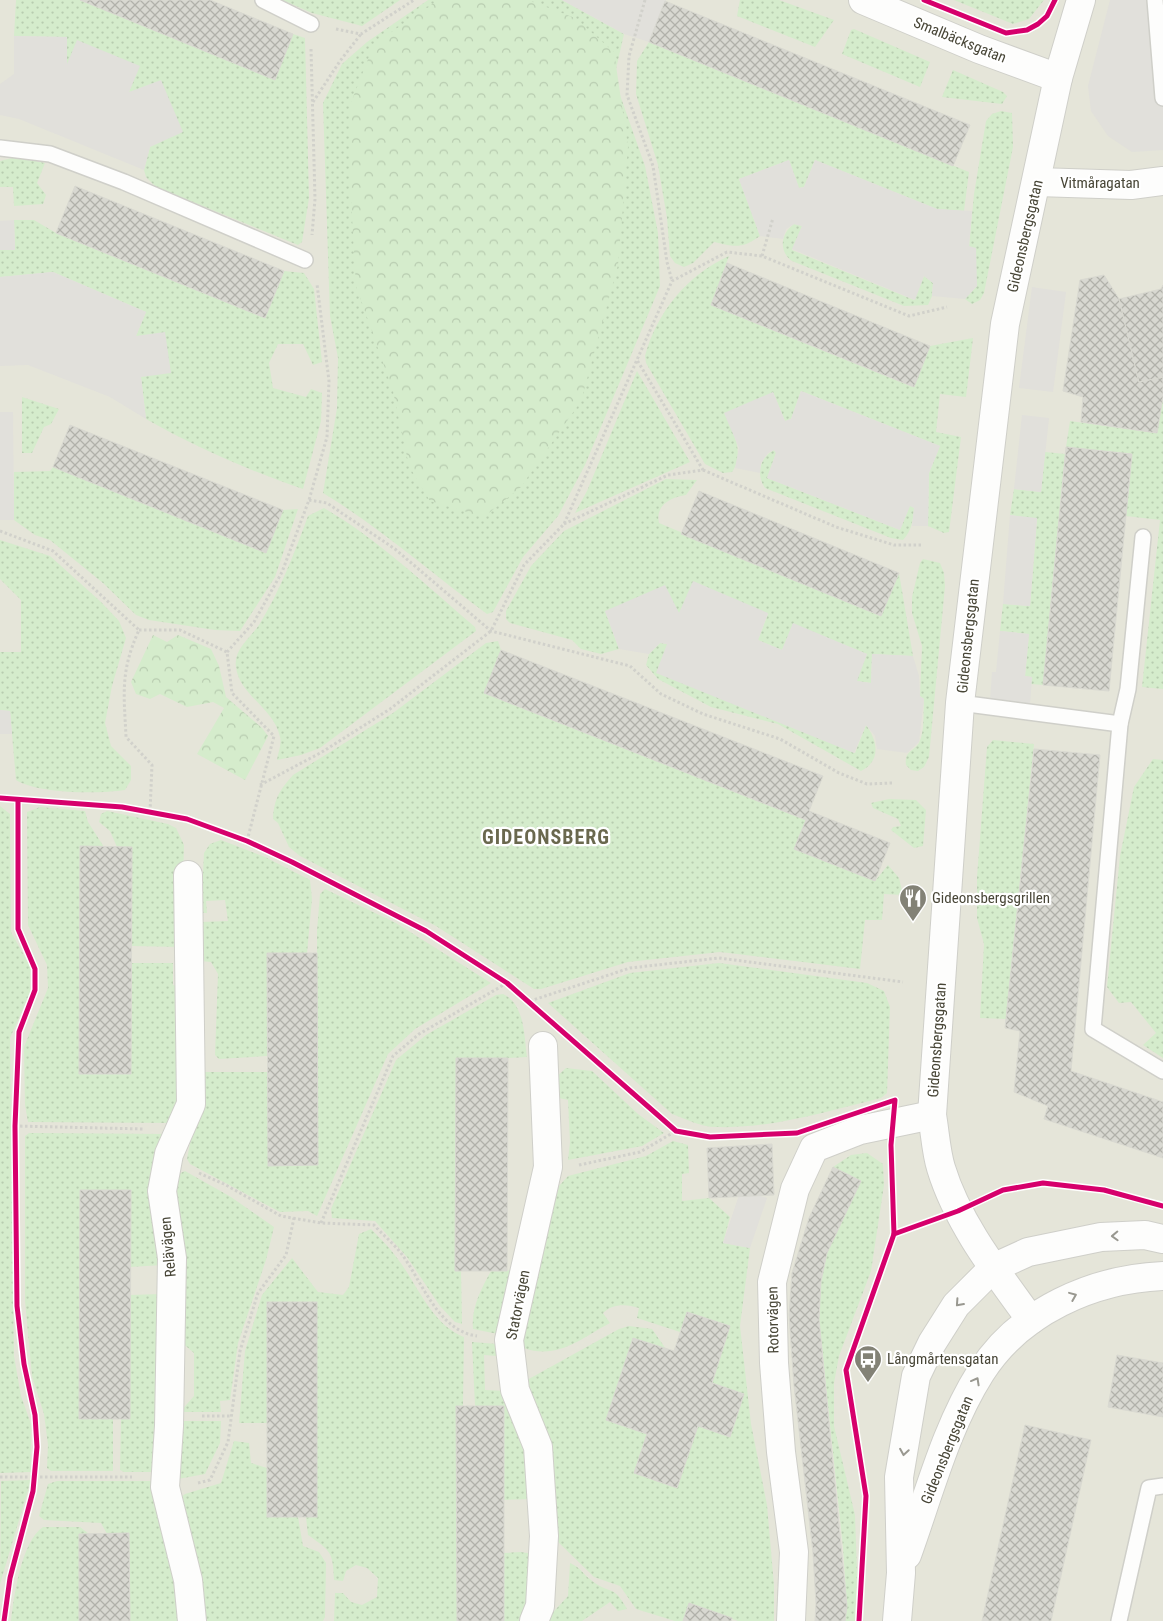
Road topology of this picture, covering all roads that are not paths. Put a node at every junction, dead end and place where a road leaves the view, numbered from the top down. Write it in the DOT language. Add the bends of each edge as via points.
graph roads {
  1 [pos="263,0"];
  2 [pos="863,0"];
  3 [pos="1081,0"];
  4 [pos="1155,0"];
  5 [pos="311,24"];
  6 [pos="1058,78"];
  7 [pos="1163,98"];
  8 [pos="0,148"];
  9 [pos="1163,181"];
  10 [pos="1037,182"];
  11 [pos="305,260"];
  12 [pos="1143,536"];
  13 [pos="960,703"];
  14 [pos="1120,724"];
  15 [pos="188,875"];
  16 [pos="543,1046"];
  17 [pos="1163,1071"];
  18 [pos="932,1115"];
  19 [pos="1163,1239"];
  20 [pos="993,1268"];
  21 [pos="1163,1276"];
  22 [pos="1031,1320"];
  23 [pos="1163,1486"];
  24 [pos="901,1573"];
  25 [pos="192,1621"];
  26 [pos="534,1621"];
  27 [pos="791,1621"];
  28 [pos="897,1621"];
  29 [pos="1119,1621"];
  1 -- 5 [label="lane"];
  2 -- 6 [label="street, Smalbäcksgatan"];
  3 -- 6 [label="street, Gideonsbergsgatan"];
  4 -- 7 [label="lane"];
  6 -- 10 [label="street, Gideonsbergsgatan"];
  8 -- 11 [label="lane" via="50,154 124,182"];
  9 -- 10 [label="street, Vitmåragatan" via="1130,186"];
  10 -- 13 [label="street, Gideonsbergsgatan" via="1004,324"];
  12 -- 14 [label="lane" via="1128,689"];
  13 -- 14 [label="lane"];
  13 -- 18 [label="street, Gideonsbergsgatan"];
  14 -- 17 [label="lane" via="1093,1029"];
  15 -- 25 [label="street, Relävägen" via="191,1104 174,1142 162,1191 172,1258 165,1482 188,1580"];
  16 -- 26 [label="street, Statorvägen" via="548,1167 509,1340 515,1390 538,1447 544,1536 540,1606"];
  18 -- 20 [label="street, Gideonsbergsgatan" via="940,1167 958,1212"];
  18 -- 27 [label="street, Rotorvägen" via="860,1130 814,1148 795,1189 772,1282 781,1452 794,1552"];
  19 -- 20 [label="street, one-way" via="1145,1235 1101,1236 1028,1252"];
  20 -- 22 [label="street, Gideonsbergsgatan"];
  20 -- 24 [label="street, Gideonsbergsgatan, one-way" via="956,1305 916,1376 899,1477"];
  22 -- 21 [label="street, one-way" via="1065,1299 1092,1288"];
  24 -- 22 [label="street, Gideonsbergsgatan, one-way" via="952,1430 968,1395 982,1370"];
  23 -- 29 [label="lane" via="1149,1488"];
  24 -- 28 [label="street, Gideonsbergsgatan"];
}
